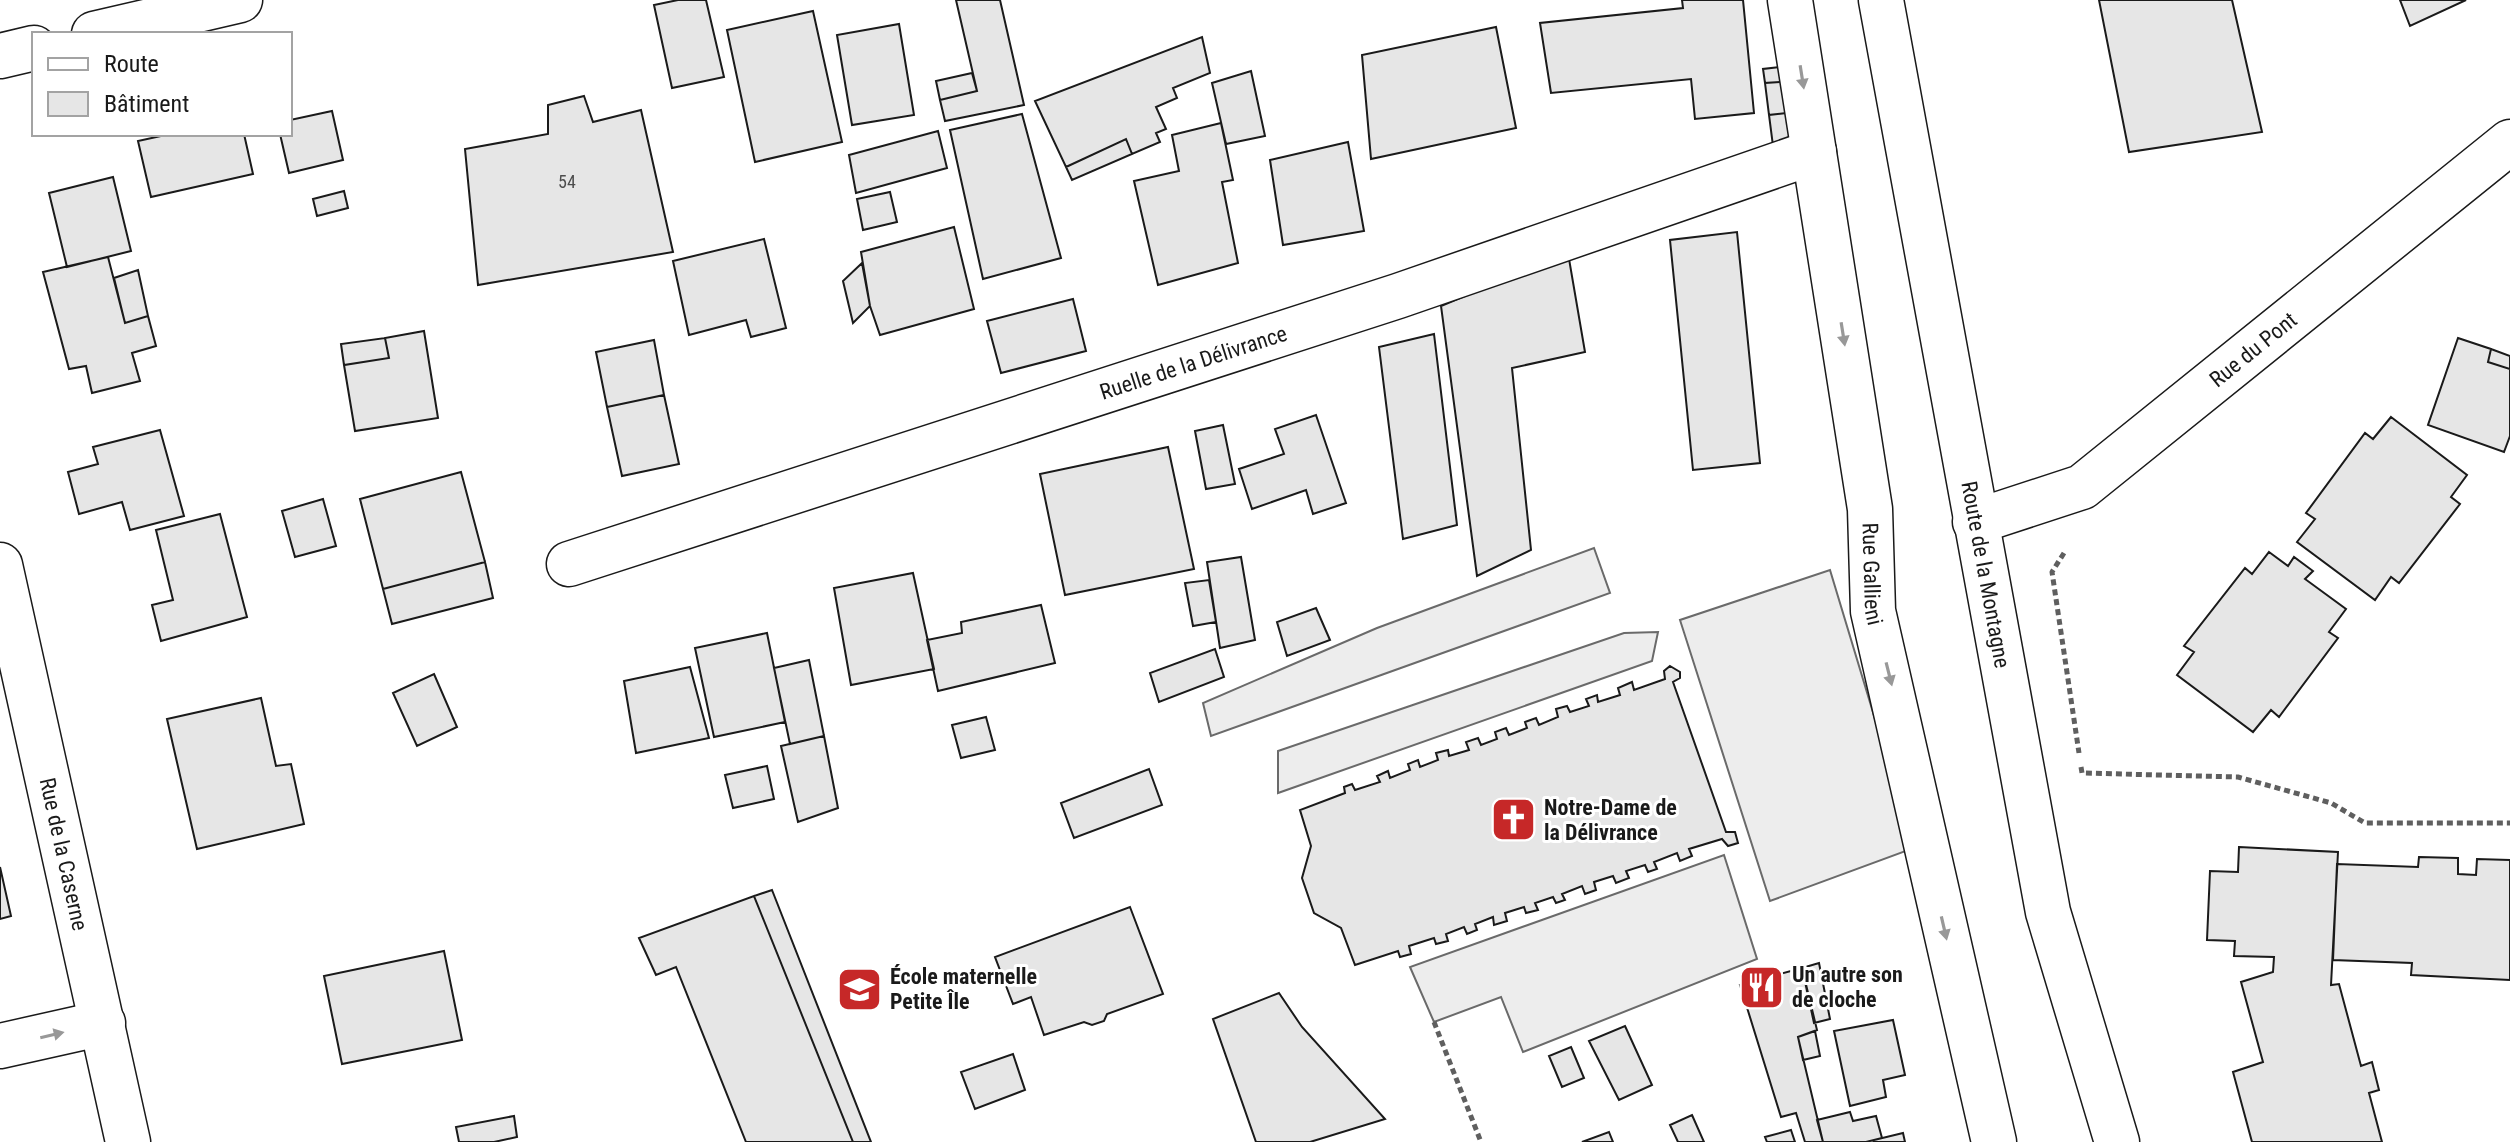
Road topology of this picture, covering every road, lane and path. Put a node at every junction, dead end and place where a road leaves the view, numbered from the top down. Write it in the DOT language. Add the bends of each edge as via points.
graph roads {
  1 [pos="240,0"];
  2 [pos="1790,0"];
  3 [pos="1881,0"];
  4 [pos="103,32"];
  5 [pos="32,48"];
  6 [pos="0,56"];
  7 [pos="2510,142"];
  8 [pos="1814,152"];
  9 [pos="1975,522"];
  10 [pos="569,564"];
  11 [pos="1,571"];
  12 [pos="2053,578"];
  13 [pos="2510,823"];
  14 [pos="1434,1022"];
  15 [pos="103,1023"];
  16 [pos="0,1046"];
  17 [pos="128,1142"];
  18 [pos="1481,1142"];
  19 [pos="1994,1142"];
  20 [pos="2117,1142"];
  1 -- 4 [label="street"];
  2 -- 8 [label="street, Rue Gallieni, one-way"];
  3 -- 9 [label="street, Route de la Montagne"];
  5 -- 6 [label="street"];
  7 -- 9 [label="street, Rue du Pont" via="2082,487"];
  8 -- 10 [label="street, Ruelle de la Délivrance" via="1383,301"];
  8 -- 19 [label="street, Rue Gallieni, one-way" via="1870,509 1873,611"];
  9 -- 20 [label="street, Route de la Montagne" via="2048,912"];
  11 -- 15 [label="street, Rue de la Caserne"];
  12 -- 13 [label="path" via="2082,773 2238,777 2331,803 2365,823"];
  14 -- 18 [label="path"];
  16 -- 15 [label="street, one-way"];
  15 -- 17 [label="street, Rue de la Caserne"];
}
